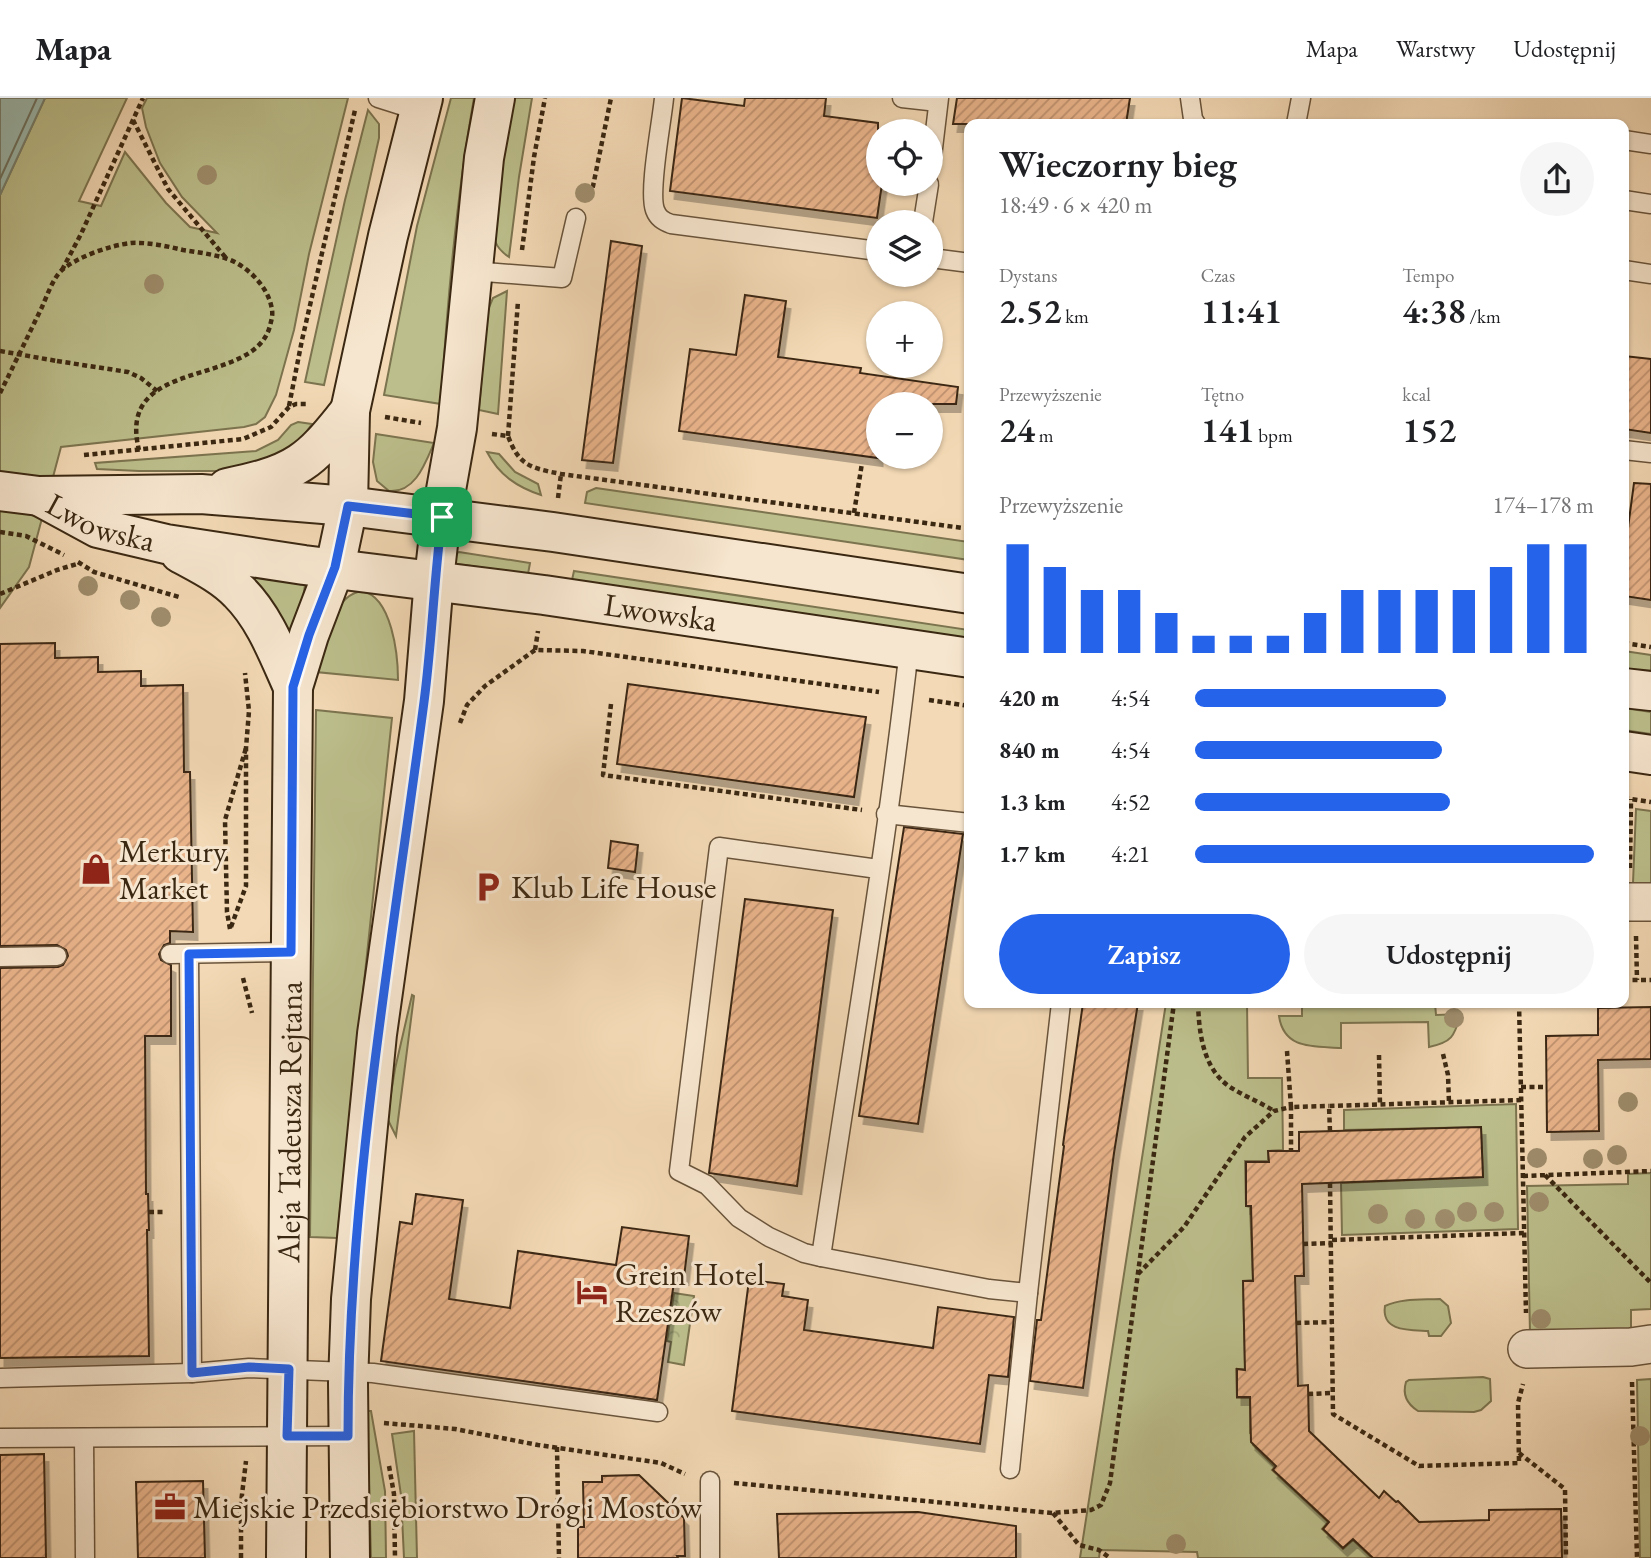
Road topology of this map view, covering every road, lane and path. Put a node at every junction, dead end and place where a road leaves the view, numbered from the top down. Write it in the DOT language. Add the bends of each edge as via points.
graph roads {
  1 [pos="143,98"];
  2 [pos="357,98"];
  3 [pos="379,98"];
  4 [pos="495,98"];
  5 [pos="611,98"];
  6 [pos="664,98"];
  7 [pos="902,98"];
  8 [pos="1190,98"];
  9 [pos="1301,98"];
  10 [pos="938,100"];
  11 [pos="421,104"];
  12 [pos="936,119"];
  13 [pos="1194,119"];
  14 [pos="1297,119"];
  15 [pos="133,120"];
  16 [pos="1629,141"];
  17 [pos="1651,144"];
  18 [pos="1629,201"];
  19 [pos="1651,204"];
  20 [pos="576,218"];
  21 [pos="866,249"];
  22 [pos="227,258"];
  23 [pos="943,260"];
  24 [pos="964,262"];
  25 [pos="61,271"];
  26 [pos="472,271"];
  27 [pos="1629,271"];
  28 [pos="1651,274"];
  29 [pos="0,351"];
  30 [pos="157,391"];
  31 [pos="0,393"];
  32 [pos="289,407"];
  33 [pos="349,411"];
  34 [pos="427,424"];
  35 [pos="481,432"];
  36 [pos="139,450"];
  37 [pos="1629,451"];
  38 [pos="1651,453"];
  39 [pos="78,456"];
  40 [pos="862,463"];
  41 [pos="561,474"];
  42 [pos="0,491"];
  43 [pos="201,494"];
  44 [pos="39,496"];
  45 [pos="558,498"];
  46 [pos="348,506"];
  47 [pos="854,513"];
  48 [pos="442,517"];
  49 [pos="964,528"];
  50 [pos="0,532"];
  51 [pos="166,544"];
  52 [pos="80,563"];
  53 [pos="335,567"];
  54 [pos="434,579"];
  55 [pos="964,593"];
  56 [pos="0,594"];
  57 [pos="186,599"];
  58 [pos="538,636"];
  59 [pos="1629,644"];
  60 [pos="1651,647"];
  61 [pos="908,649"];
  62 [pos="535,650"];
  63 [pos="964,658"];
  64 [pos="245,662"];
  65 [pos="293,687"];
  66 [pos="1629,689"];
  67 [pos="1651,691"];
  68 [pos="903,696"];
  69 [pos="611,704"];
  70 [pos="964,705"];
  71 [pos="457,732"];
  72 [pos="246,748"];
  73 [pos="1629,752"];
  74 [pos="1651,755"];
  75 [pos="1631,799"];
  76 [pos="1651,802"];
  77 [pos="886,814"];
  78 [pos="964,823"];
  79 [pos="878,869"];
  80 [pos="1635,902"];
  81 [pos="233,919"];
  82 [pos="230,930"];
  83 [pos="291,952"];
  84 [pos="170,954"];
  85 [pos="189,954"];
  86 [pos="58,956"];
  87 [pos="0,957"];
  88 [pos="1651,980"];
  89 [pos="1629,981"];
  90 [pos="1060,1008"];
  91 [pos="1198,1008"];
  92 [pos="1519,1008"];
  93 [pos="1287,1051"];
  94 [pos="1443,1054"];
  95 [pos="1378,1055"];
  96 [pos="1521,1087"];
  97 [pos="1546,1087"];
  98 [pos="1521,1100"];
  99 [pos="1449,1103"];
  100 [pos="1380,1105"];
  101 [pos="1329,1106"];
  102 [pos="1291,1107"];
  103 [pos="1274,1111"];
  104 [pos="1331,1131"];
  105 [pos="1291,1151"];
  106 [pos="1651,1171"];
  107 [pos="1545,1175"];
  108 [pos="1523,1176"];
  109 [pos="1331,1183"];
  110 [pos="1524,1233"];
  111 [pos="1332,1241"];
  112 [pos="1303,1244"];
  113 [pos="821,1257"];
  114 [pos="1138,1274"];
  115 [pos="1651,1283"];
  116 [pos="1028,1293"];
  117 [pos="1332,1322"];
  118 [pos="1296,1323"];
  119 [pos="1641,1345"];
  120 [pos="1527,1349"];
  121 [pos="289,1369"];
  122 [pos="349,1372"];
  123 [pos="192,1373"];
  124 [pos="0,1378"];
  125 [pos="1333,1393"];
  126 [pos="1308,1394"];
  127 [pos="658,1412"];
  128 [pos="365,1435"];
  129 [pos="287,1436"];
  130 [pos="0,1438"];
  131 [pos="84,1438"];
  132 [pos="557,1447"];
  133 [pos="1519,1453"];
  134 [pos="387,1458"];
  135 [pos="1010,1469"];
  136 [pos="710,1481"];
  137 [pos="1052,1513"];
  138 [pos="85,1558"];
  139 [pos="286,1558"];
  140 [pos="350,1558"];
  141 [pos="395,1558"];
  142 [pos="559,1558"];
  143 [pos="710,1558"];
  144 [pos="1110,1558"];
  145 [pos="1566,1558"];
  146 [pos="1637,1558"];
  1 -- 15 [label="path"];
  2 -- 32 [label="path"];
  3 -- 11 [label="lane"];
  4 -- 26 [label="main road, Aleja Tadeusza Rejtana"];
  5 -- 20 [label="path" via="593,194"];
  6 -- 21 [label="lane" via="653,188 661,220"];
  7 -- 10 [label="lane"];
  8 -- 13 [label="lane"];
  9 -- 14 [label="lane"];
  10 -- 12 [label="lane"];
  11 -- 33 [label="main road, Aleja Tadeusza Rejtana"];
  15 -- 22 [label="path" via="168,189"];
  15 -- 25 [label="path"];
  16 -- 17 [label="lane"];
  18 -- 19 [label="lane"];
  20 -- 26 [label="lane" via="562,278"];
  22 -- 25 [label="path" via="128,243 94,252"];
  22 -- 30 [label="path" via="256,277 269,298 273,314 268,332 257,349"];
  23 -- 24 [label="lane"];
  25 -- 31 [label="path"];
  26 -- 48 [label="main road, Aleja Tadeusza Rejtana" via="457,428"];
  27 -- 28 [label="lane"];
  29 -- 30 [label="path, bridge" via="128,372"];
  30 -- 36 [label="path" via="138,419"];
  32 -- 33 [label="path"];
  32 -- 36 [label="path" via="271,426 243,439"];
  33 -- 34 [label="path"];
  33 -- 43 [label="main road" via="299,464 256,482"];
  33 -- 46 [label="main road, Aleja Tadeusza Rejtana"];
  35 -- 41 [label="path" via="508,436 515,454 531,468"];
  36 -- 39 [label="path"];
  37 -- 38 [label="lane"];
  40 -- 47 [label="path"];
  41 -- 45 [label="path"];
  41 -- 47 [label="path"];
  42 -- 44 [label="main road"];
  43 -- 44 [label="main road, Lwowska"];
  43 -- 46 [label="main road, Lwowska"];
  44 -- 51 [label="main road, Lwowska" via="98,528"];
  46 -- 48 [label="main road, Lwowska"];
  46 -- 53 [label="main road, Aleja Tadeusza Rejtana"];
  47 -- 49 [label="path"];
  48 -- 54 [label="main road, Aleja Tadeusza Rejtana"];
  48 -- 55 [label="main road, Lwowska"];
  50 -- 52 [label="path" via="26,536"];
  51 -- 53 [label="main road, Lwowska"];
  51 -- 65 [label="main road" via="238,590 257,613"];
  52 -- 56 [label="path"];
  52 -- 57 [label="path" via="94,572"];
  53 -- 54 [label="main road, Lwowska"];
  53 -- 65 [label="main road, Aleja Tadeusza Rejtana"];
  54 -- 61 [label="main road, Lwowska"];
  54 -- 122 [label="main road, Aleja Tadeusza Rejtana" via="424,701 377,1034 351,1299"];
  58 -- 62 [label="path"];
  59 -- 60 [label="path"];
  61 -- 63 [label="main road, Lwowska"];
  61 -- 68 [label="lane"];
  62 -- 68 [label="path" via="583,650"];
  62 -- 71 [label="path" via="485,686 467,705"];
  64 -- 72 [label="path"];
  65 -- 83 [label="main road, Aleja Tadeusza Rejtana"];
  66 -- 67 [label="main road"];
  68 -- 70 [label="path"];
  68 -- 77 [label="lane"];
  69 -- 77 [label="path" via="603,775"];
  72 -- 81 [label="path" via="246,886"];
  72 -- 82 [label="path" via="225,820"];
  73 -- 74 [label="main road"];
  75 -- 76 [label="path"];
  75 -- 80 [label="path"];
  77 -- 78 [label="lane"];
  77 -- 79 [label="lane"];
  79 -- 113 [label="lane"];
  79 -- 113 [label="lane" via="719,847 679,1171 707,1185 739,1218 769,1237"];
  83 -- 85 [label="lane"];
  83 -- 121 [label="main road, Aleja Tadeusza Rejtana"];
  84 -- 85 [label="lane"];
  85 -- 123 [label="lane"];
  86 -- 87 [label="lane"];
  88 -- 89 [label="path"];
  90 -- 116 [label="lane"];
  91 -- 103 [label="path" via="1207,1060 1229,1086"];
  92 -- 96 [label="path"];
  93 -- 102 [label="path"];
  94 -- 99 [label="path"];
  95 -- 100 [label="path"];
  96 -- 97 [label="path"];
  96 -- 98 [label="path"];
  98 -- 99 [label="path"];
  98 -- 108 [label="path"];
  99 -- 100 [label="path"];
  100 -- 101 [label="path"];
  101 -- 102 [label="path"];
  101 -- 104 [label="path"];
  102 -- 103 [label="path"];
  102 -- 105 [label="path"];
  103 -- 114 [label="path" via="1245,1137 1184,1227"];
  106 -- 107 [label="path"];
  107 -- 108 [label="path"];
  107 -- 115 [label="path"];
  108 -- 110 [label="path"];
  109 -- 111 [label="path"];
  110 -- 111 [label="path"];
  110 -- 120 [label="path"];
  111 -- 112 [label="path"];
  111 -- 117 [label="path"];
  113 -- 116 [label="lane"];
  116 -- 135 [label="lane"];
  117 -- 118 [label="path"];
  117 -- 125 [label="path"];
  119 -- 120 [label="street"];
  119 -- 146 [label="path"];
  120 -- 133 [label="path" via="1518,1402"];
  121 -- 122 [label="lane"];
  121 -- 123 [label="lane" via="249,1367"];
  121 -- 129 [label="main road, Aleja Tadeusza Rejtana"];
  122 -- 127 [label="lane"];
  122 -- 128 [label="main road, Aleja Tadeusza Rejtana"];
  123 -- 124 [label="lane"];
  125 -- 126 [label="path"];
  125 -- 133 [label="path" via="1334,1414 1419,1466 1519,1463"];
  128 -- 129 [label="lane"];
  128 -- 132 [label="path" via="381,1423 455,1429"];
  128 -- 140 [label="main road, Aleja Tadeusza Rejtana"];
  129 -- 131 [label="lane"];
  129 -- 139 [label="main road, Aleja Tadeusza Rejtana"];
  130 -- 131 [label="lane"];
  131 -- 138 [label="lane"];
  132 -- 136 [label="path" via="661,1463"];
  132 -- 142 [label="path"];
  133 -- 145 [label="path" via="1564,1489"];
  134 -- 141 [label="path" via="394,1494"];
  136 -- 143 [label="lane"];
  137 -- 144 [label="path" via="1079,1545 1099,1549"];
}
